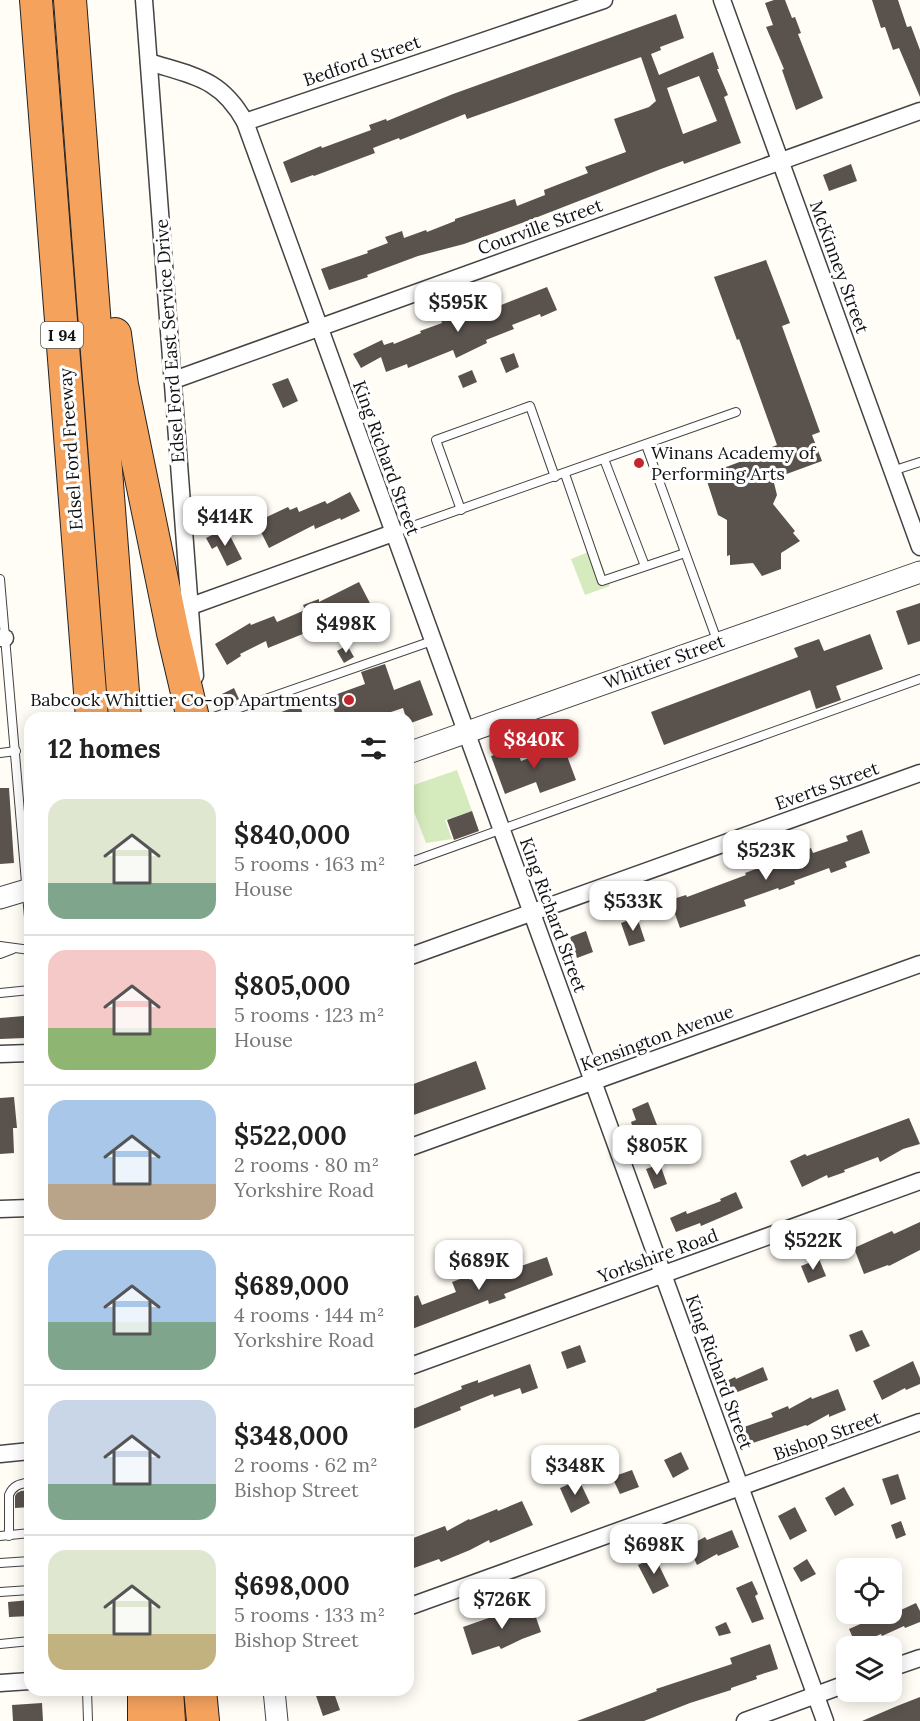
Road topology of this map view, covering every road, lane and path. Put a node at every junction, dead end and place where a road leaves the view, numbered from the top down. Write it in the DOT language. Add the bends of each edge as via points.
graph roads {
  1 [pos="36,0"];
  2 [pos="69,0"];
  3 [pos="144,0"];
  4 [pos="604,0"];
  5 [pos="722,0"];
  6 [pos="149,62"];
  7 [pos="920,111"];
  8 [pos="245,122"];
  9 [pos="780,162"];
  10 [pos="87,222"];
  11 [pos="318,328"];
  12 [pos="174,380"];
  13 [pos="736,412"];
  14 [pos="646,444"];
  15 [pos="604,459"];
  16 [pos="920,462"];
  17 [pos="891,471"];
  18 [pos="565,474"];
  19 [pos="555,477"];
  20 [pos="461,510"];
  21 [pos="393,533"];
  22 [pos="920,548"];
  23 [pos="685,553"];
  24 [pos="645,566"];
  25 [pos="920,572"];
  26 [pos="0,579"];
  27 [pos="191,606"];
  28 [pos="3,638"];
  29 [pos="432,641"];
  30 [pos="718,643"];
  31 [pos="920,680"];
  32 [pos="92,712"];
  33 [pos="125,712"];
  34 [pos="192,712"];
  35 [pos="198,712"];
  36 [pos="228,712"];
  37 [pos="465,733"];
  38 [pos="16,751"];
  39 [pos="414,751"];
  40 [pos="0,753"];
  41 [pos="920,773"];
  42 [pos="501,830"];
  43 [pos="24,836"];
  44 [pos="414,861"];
  45 [pos="24,891"];
  46 [pos="0,898"];
  47 [pos="531,913"];
  48 [pos="0,946"];
  49 [pos="13,949"];
  50 [pos="24,950"];
  51 [pos="0,954"];
  52 [pos="414,955"];
  53 [pos="920,964"];
  54 [pos="24,991"];
  55 [pos="0,993"];
  56 [pos="24,1053"];
  57 [pos="0,1054"];
  58 [pos="593,1082"];
  59 [pos="414,1146"];
  60 [pos="920,1181"];
  61 [pos="24,1208"];
  62 [pos="0,1209"];
  63 [pos="663,1275"];
  64 [pos="414,1365"];
  65 [pos="920,1422"];
  66 [pos="24,1452"];
  67 [pos="0,1454"];
  68 [pos="24,1484"];
  69 [pos="741,1488"];
  70 [pos="24,1534"];
  71 [pos="4,1536"];
  72 [pos="24,1561"];
  73 [pos="0,1563"];
  74 [pos="24,1590"];
  75 [pos="0,1592"];
  76 [pos="414,1605"];
  77 [pos="24,1642"];
  78 [pos="0,1644"];
  79 [pos="920,1658"];
  80 [pos="902,1664"];
  81 [pos="24,1681"];
  82 [pos="0,1683"];
  83 [pos="836,1688"];
  84 [pos="816,1695"];
  85 [pos="87,1696"];
  86 [pos="144,1696"];
  87 [pos="167,1696"];
  88 [pos="201,1696"];
  89 [pos="275,1696"];
  90 [pos="88,1721"];
  91 [pos="144,1721"];
  92 [pos="169,1721"];
  93 [pos="203,1721"];
  94 [pos="277,1721"];
  95 [pos="745,1721"];
  96 [pos="825,1721"];
  1 -- 32 [label="highway, Edsel Ford Freeway / I 94"];
  2 -- 10 [label="highway, Edsel Ford Freeway / I 94"];
  3 -- 6 [label="street, Edsel Ford East Service Drive"];
  4 -- 8 [label="street, Bedford Street"];
  5 -- 9 [label="street, McKinney Street"];
  6 -- 8 [label="street" via="205,80 222,91"];
  6 -- 12 [label="street, Edsel Ford East Service Drive"];
  7 -- 9 [label="street, Courville Street"];
  8 -- 11 [label="street, King Richard Street"];
  9 -- 11 [label="street, Courville Street"];
  9 -- 17 [label="street, McKinney Street"];
  10 -- 33 [label="highway, Edsel Ford Freeway / I 94"];
  10 -- 34 [label="highway" via="103,243 122,385"];
  11 -- 12 [label="street, Courville Street"];
  11 -- 21 [label="street, King Richard Street"];
  12 -- 27 [label="street, Edsel Ford East Service Drive"];
  13 -- 14 [label="lane"];
  14 -- 15 [label="lane"];
  14 -- 23 [label="lane"];
  15 -- 18 [label="lane"];
  15 -- 24 [label="lane"];
  16 -- 17 [label="lane"];
  17 -- 22 [label="street, McKinney Street"];
  18 -- 19 [label="lane"];
  18 -- 24 [label="lane" via="602,581"];
  19 -- 20 [label="lane"];
  19 -- 20 [label="lane" via="530,406 436,440"];
  20 -- 21 [label="lane"];
  21 -- 27 [label="street"];
  21 -- 29 [label="street, King Richard Street"];
  23 -- 24 [label="lane"];
  23 -- 30 [label="lane"];
  25 -- 30 [label="street, Whittier Street"];
  26 -- 28 [label="lane"];
  27 -- 35 [label="street, Edsel Ford East Service Drive"];
  28 -- 38 [label="lane"];
  29 -- 36 [label="lane"];
  29 -- 37 [label="street, King Richard Street"];
  30 -- 37 [label="street, Whittier Street"];
  31 -- 42 [label="lane"];
  37 -- 39 [label="street, Whittier Street"];
  37 -- 42 [label="street, King Richard Street"];
  38 -- 40 [label="lane"];
  38 -- 43 [label="lane"];
  41 -- 47 [label="street, Everts Street"];
  42 -- 44 [label="lane"];
  42 -- 47 [label="street, King Richard Street"];
  45 -- 46 [label="street"];
  47 -- 52 [label="street, Everts Street"];
  47 -- 58 [label="street, King Richard Street"];
  48 -- 49 [label="lane"];
  49 -- 50 [label="lane"];
  49 -- 51 [label="lane"];
  53 -- 58 [label="street, Kensington Avenue"];
  54 -- 55 [label="lane"];
  56 -- 57 [label="street"];
  58 -- 59 [label="street, Kensington Avenue"];
  58 -- 63 [label="street, King Richard Street"];
  60 -- 63 [label="street, Yorkshire Road"];
  61 -- 62 [label="street"];
  63 -- 64 [label="street, Yorkshire Road"];
  63 -- 69 [label="street, King Richard Street"];
  65 -- 69 [label="street, Bishop Street"];
  66 -- 67 [label="street"];
  68 -- 71 [label="lane" via="9,1495"];
  69 -- 76 [label="street, Bishop Street"];
  69 -- 84 [label="street, King Richard Street"];
  70 -- 71 [label="lane"];
  72 -- 73 [label="lane"];
  74 -- 75 [label="lane"];
  77 -- 78 [label="lane"];
  79 -- 80 [label="street"];
  81 -- 82 [label="street"];
  83 -- 84 [label="street"];
  84 -- 95 [label="street"];
  84 -- 96 [label="street, King Richard Street"];
  85 -- 90 [label="lane"];
  86 -- 91 [label="highway"];
  87 -- 92 [label="highway"];
  88 -- 93 [label="highway"];
  89 -- 94 [label="street"];
}
